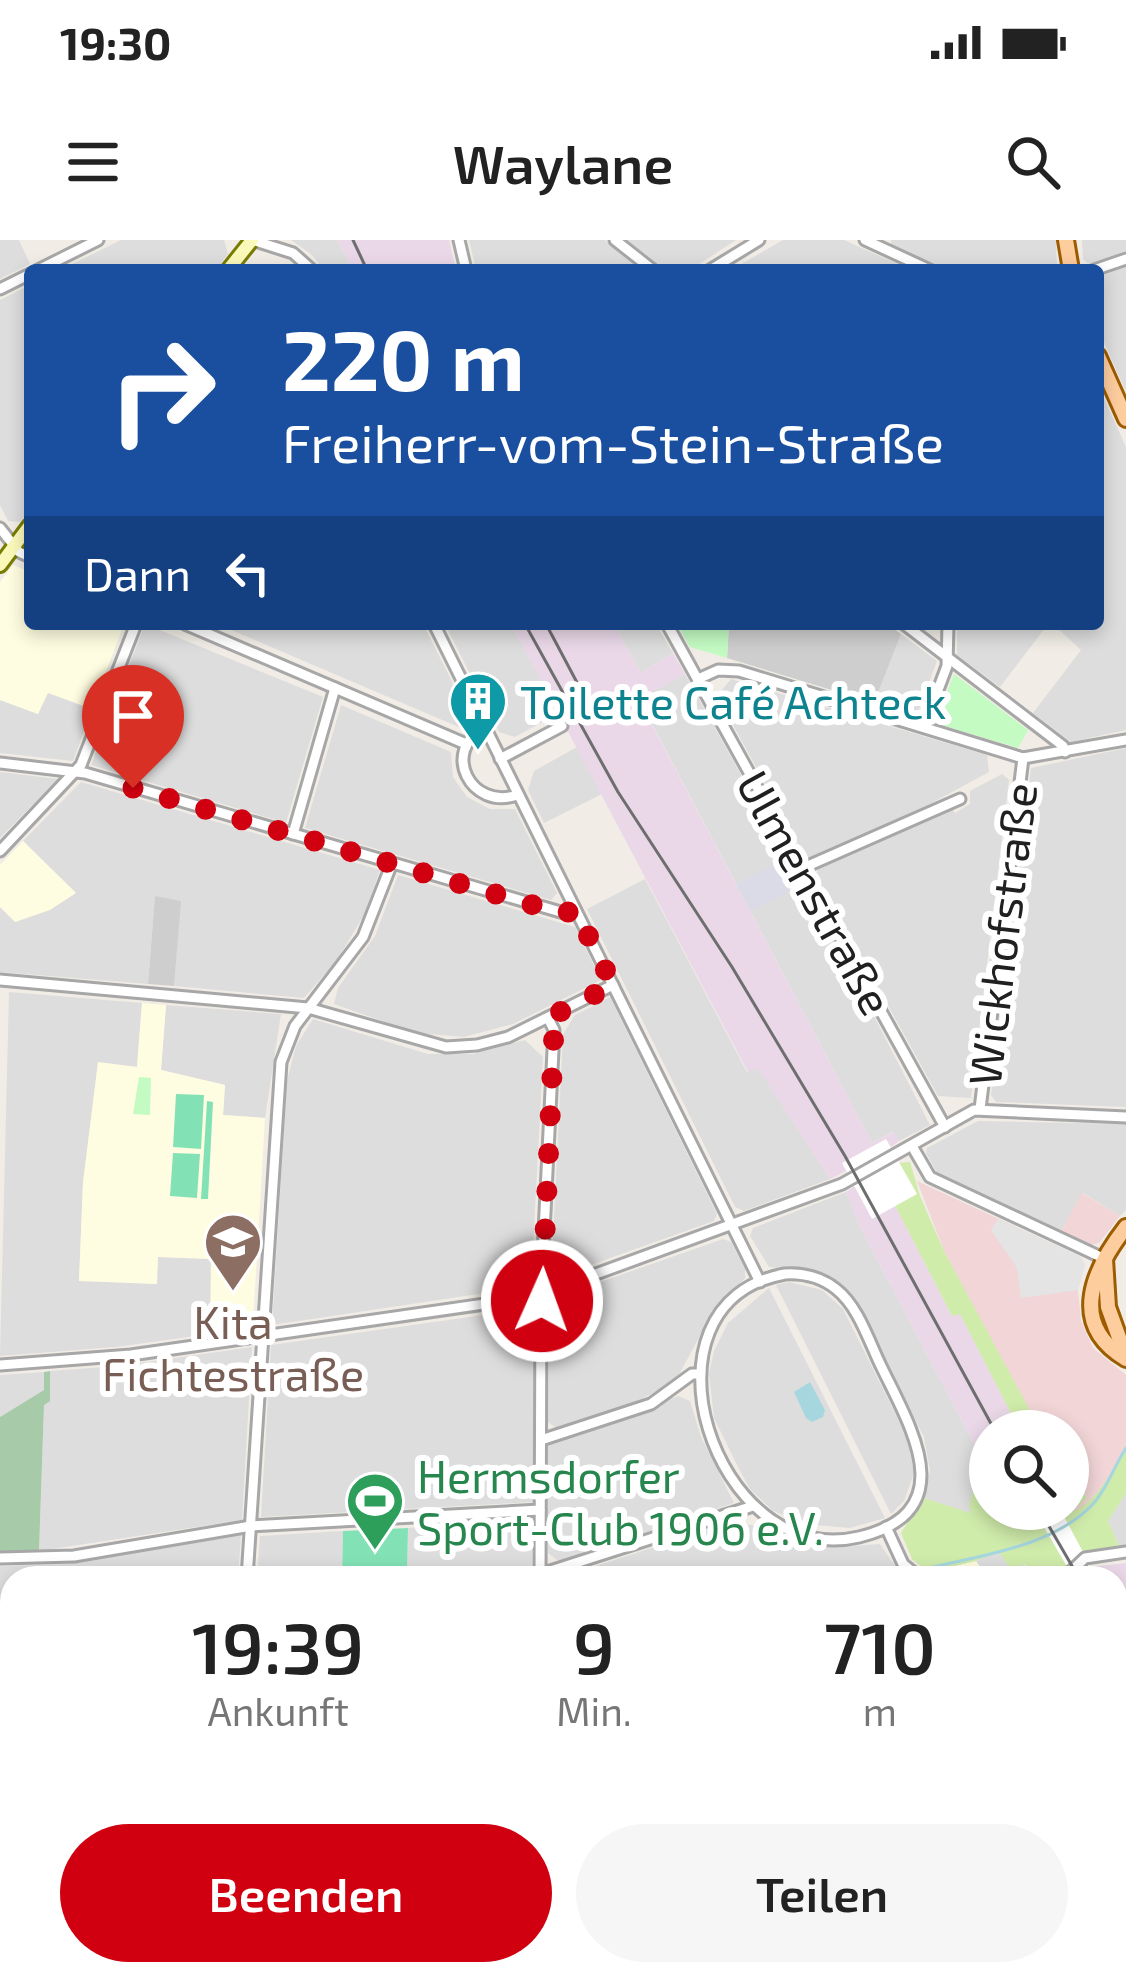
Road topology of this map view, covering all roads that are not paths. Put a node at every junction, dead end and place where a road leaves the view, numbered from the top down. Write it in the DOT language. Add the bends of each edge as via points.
graph roads {
  1 [pos="98,240"];
  2 [pos="252,240"];
  3 [pos="615,240"];
  4 [pos="759,240"];
  5 [pos="866,240"];
  6 [pos="50,264"];
  7 [pos="233,264"];
  8 [pos="305,264"];
  9 [pos="645,264"];
  10 [pos="720,264"];
  11 [pos="918,264"];
  12 [pos="1104,370"];
  13 [pos="1126,419"];
  14 [pos="0,528"];
  15 [pos="24,533"];
  16 [pos="14,547"];
  17 [pos="24,553"];
  18 [pos="0,565"];
  19 [pos="134,630"];
  20 [pos="199,630"];
  21 [pos="437,630"];
  22 [pos="670,630"];
  23 [pos="912,630"];
  24 [pos="948,630"];
  25 [pos="947,656"];
  26 [pos="698,680"];
  27 [pos="335,688"];
  28 [pos="562,726"];
  29 [pos="485,727"];
  30 [pos="924,727"];
  31 [pos="1126,740"];
  32 [pos="466,744"];
  33 [pos="1064,752"];
  34 [pos="1023,758"];
  35 [pos="500,759"];
  36 [pos="0,763"];
  37 [pos="76,772"];
  38 [pos="518,795"];
  39 [pos="960,799"];
  40 [pos="293,834"];
  41 [pos="0,851"];
  42 [pos="392,863"];
  43 [pos="803,868"];
  44 [pos="575,909"];
  45 [pos="0,980"];
  46 [pos="613,985"];
  47 [pos="308,1008"];
  48 [pos="548,1018"];
  49 [pos="980,1109"];
  50 [pos="1126,1117"];
  51 [pos="945,1127"];
  52 [pos="910,1147"];
  53 [pos="734,1225"];
  54 [pos="1126,1227"];
  55 [pos="1105,1259"];
  56 [pos="760,1282"];
  57 [pos="542,1293"];
  58 [pos="262,1336"];
  59 [pos="1126,1358"];
  60 [pos="0,1365"];
  61 [pos="698,1374"];
  62 [pos="541,1440"];
  63 [pos="753,1506"];
  64 [pos="540,1510"];
  65 [pos="251,1526"];
  66 [pos="886,1527"];
  67 [pos="1126,1552"];
  68 [pos="0,1558"];
  69 [pos="249,1566"];
  70 [pos="540,1566"];
  71 [pos="570,1566"];
  72 [pos="906,1566"];
  73 [pos="1077,1566"];
  1 -- 6 [label="street"];
  2 -- 7 [label="main road"];
  2 -- 8 [label="street"];
  3 -- 9 [label="street"];
  4 -- 10 [label="street"];
  5 -- 11 [label="street"];
  12 -- 13 [label="main road"];
  14 -- 16 [label="street"];
  15 -- 16 [label="main road"];
  16 -- 17 [label="street"];
  16 -- 18 [label="main road"];
  19 -- 37 [label="street"];
  20 -- 27 [label="street"];
  21 -- 29 [label="street"];
  22 -- 26 [label="street, Ulmenstraße"];
  23 -- 25 [label="street"];
  24 -- 25 [label="street"];
  25 -- 30 [label="street"];
  25 -- 33 [label="street"];
  26 -- 30 [label="street" via="739,671"];
  26 -- 43 [label="street, Ulmenstraße"];
  27 -- 32 [label="street"];
  27 -- 40 [label="street"];
  28 -- 35 [label="street"];
  29 -- 32 [label="street"];
  29 -- 35 [label="street"];
  30 -- 34 [label="street"];
  31 -- 33 [label="street"];
  32 -- 38 [label="street" via="462,762 472,785 497,799"];
  33 -- 34 [label="street"];
  34 -- 49 [label="street, Wickhofstraße"];
  35 -- 38 [label="street"];
  36 -- 37 [label="street"];
  37 -- 40 [label="street"];
  37 -- 41 [label="street"];
  38 -- 44 [label="street"];
  39 -- 43 [label="street"];
  40 -- 42 [label="street"];
  42 -- 44 [label="street" via="564,914"];
  42 -- 47 [label="street" via="356,951"];
  43 -- 51 [label="street, Ulmenstraße"];
  44 -- 46 [label="street"];
  45 -- 47 [label="street"];
  46 -- 48 [label="street"];
  46 -- 53 [label="street"];
  47 -- 48 [label="street" via="446,1047 477,1046"];
  47 -- 58 [label="street" via="278,1080"];
  48 -- 57 [label="street" via="554,1030"];
  49 -- 50 [label="street"];
  49 -- 51 [label="street"];
  51 -- 52 [label="street"];
  52 -- 53 [label="street" via="842,1184"];
  52 -- 55 [label="street" via="930,1177"];
  53 -- 56 [label="street"];
  53 -- 57 [label="street"];
  54 -- 55 [label="main road"];
  55 -- 59 [label="main road" via="1108,1307"];
  56 -- 61 [label="street" via="713,1327"];
  56 -- 66 [label="street" via="812,1276 837,1290 856,1315 921,1455 913,1501"];
  57 -- 58 [label="street"];
  57 -- 62 [label="street"];
  58 -- 60 [label="street"];
  58 -- 65 [label="street"];
  61 -- 62 [label="street" via="651,1404"];
  61 -- 63 [label="street" via="711,1434"];
  62 -- 64 [label="street"];
  63 -- 66 [label="street" via="822,1539"];
  63 -- 71 [label="street"];
  64 -- 65 [label="street"];
  64 -- 70 [label="street"];
  65 -- 68 [label="street" via="74,1556"];
  65 -- 69 [label="street"];
  66 -- 72 [label="street"];
  67 -- 73 [label="street"];
}
